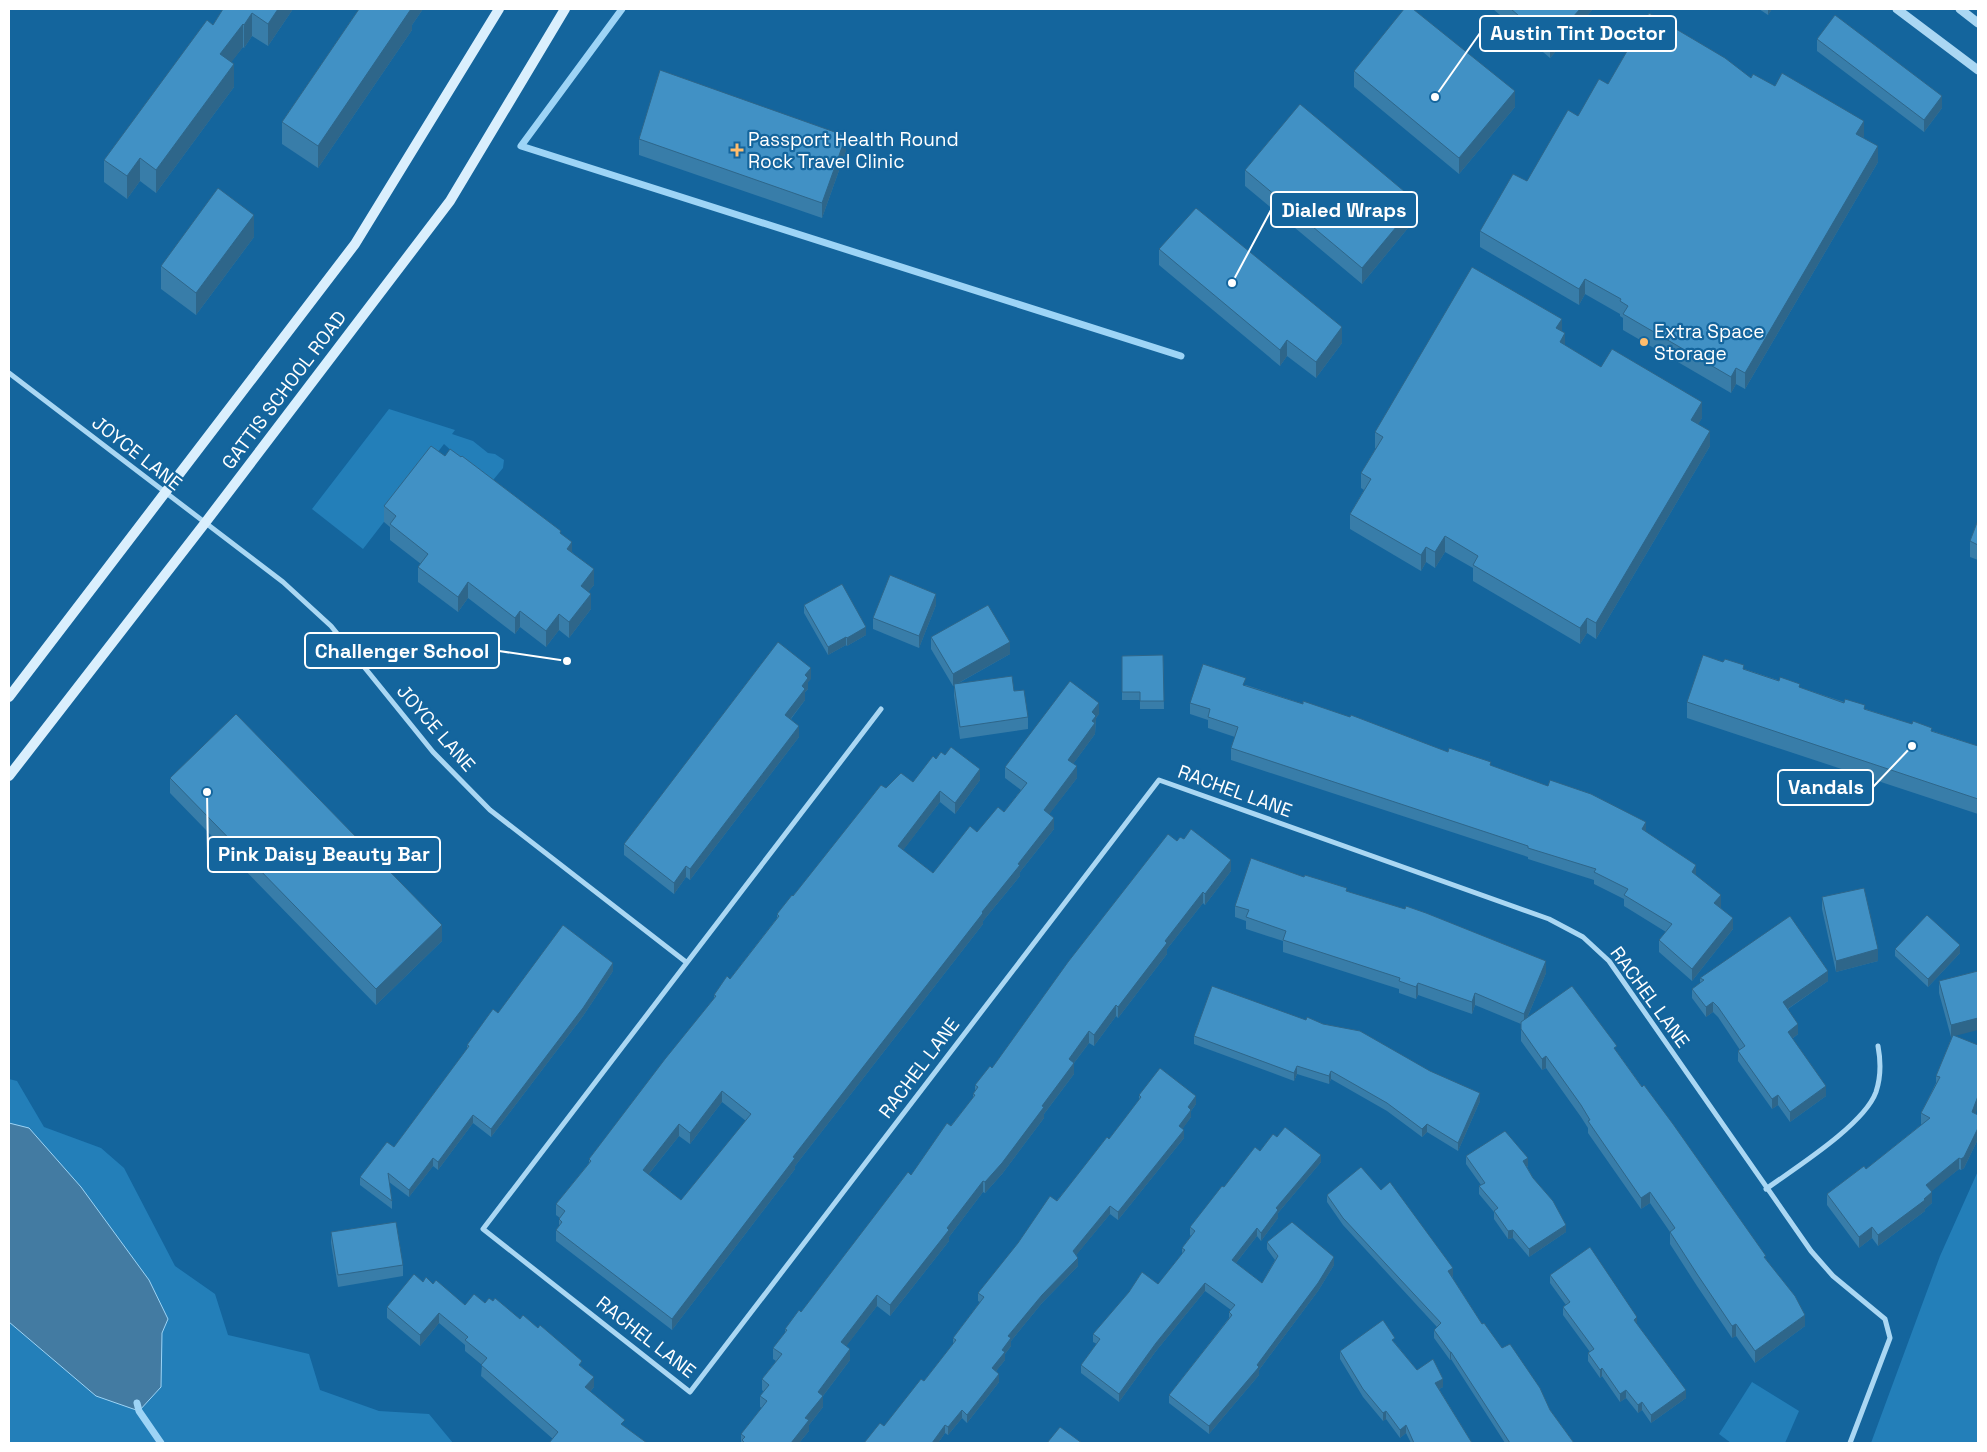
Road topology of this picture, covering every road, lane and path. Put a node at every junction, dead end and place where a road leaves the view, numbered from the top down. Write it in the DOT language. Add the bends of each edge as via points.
graph roads {
  1 [pos="499,9"];
  2 [pos="565,9"];
  3 [pos="1897,9"];
  4 [pos="1960,9"];
  5 [pos="1978,23"];
  6 [pos="1978,70"];
  7 [pos="9,373"];
  8 [pos="164,493"];
  9 [pos="205,523"];
  10 [pos="9,697"];
  11 [pos="881,709"];
  12 [pos="9,776"];
  13 [pos="686,962"];
  14 [pos="1878,1046"];
  15 [pos="1766,1189"];
  16 [pos="1850,1443"];
  1 -- 8 [label="main road, GATTIS SCHOOL ROAD" via="354,244"];
  2 -- 9 [label="main road, GATTIS SCHOOL ROAD" via="450,201"];
  3 -- 6 [label="street"];
  4 -- 5 [label="street"];
  7 -- 8 [label="street, JOYCE LANE"];
  8 -- 9 [label="street, JOYCE LANE"];
  8 -- 10 [label="main road, GATTIS SCHOOL ROAD"];
  9 -- 12 [label="main road, GATTIS SCHOOL ROAD"];
  9 -- 13 [label="street, JOYCE LANE" via="283,582 332,626 433,752 490,810"];
  11 -- 13 [label="street, RACHEL LANE"];
  13 -- 15 [label="street, RACHEL LANE" via="483,1229 690,1392 1159,780 1549,919 1583,937 1610,961"];
  14 -- 15 [label="street" via="1881,1064 1876,1093 1860,1116 1829,1144"];
  15 -- 16 [label="street, RACHEL LANE" via="1833,1276 1885,1319 1890,1338"];
}
